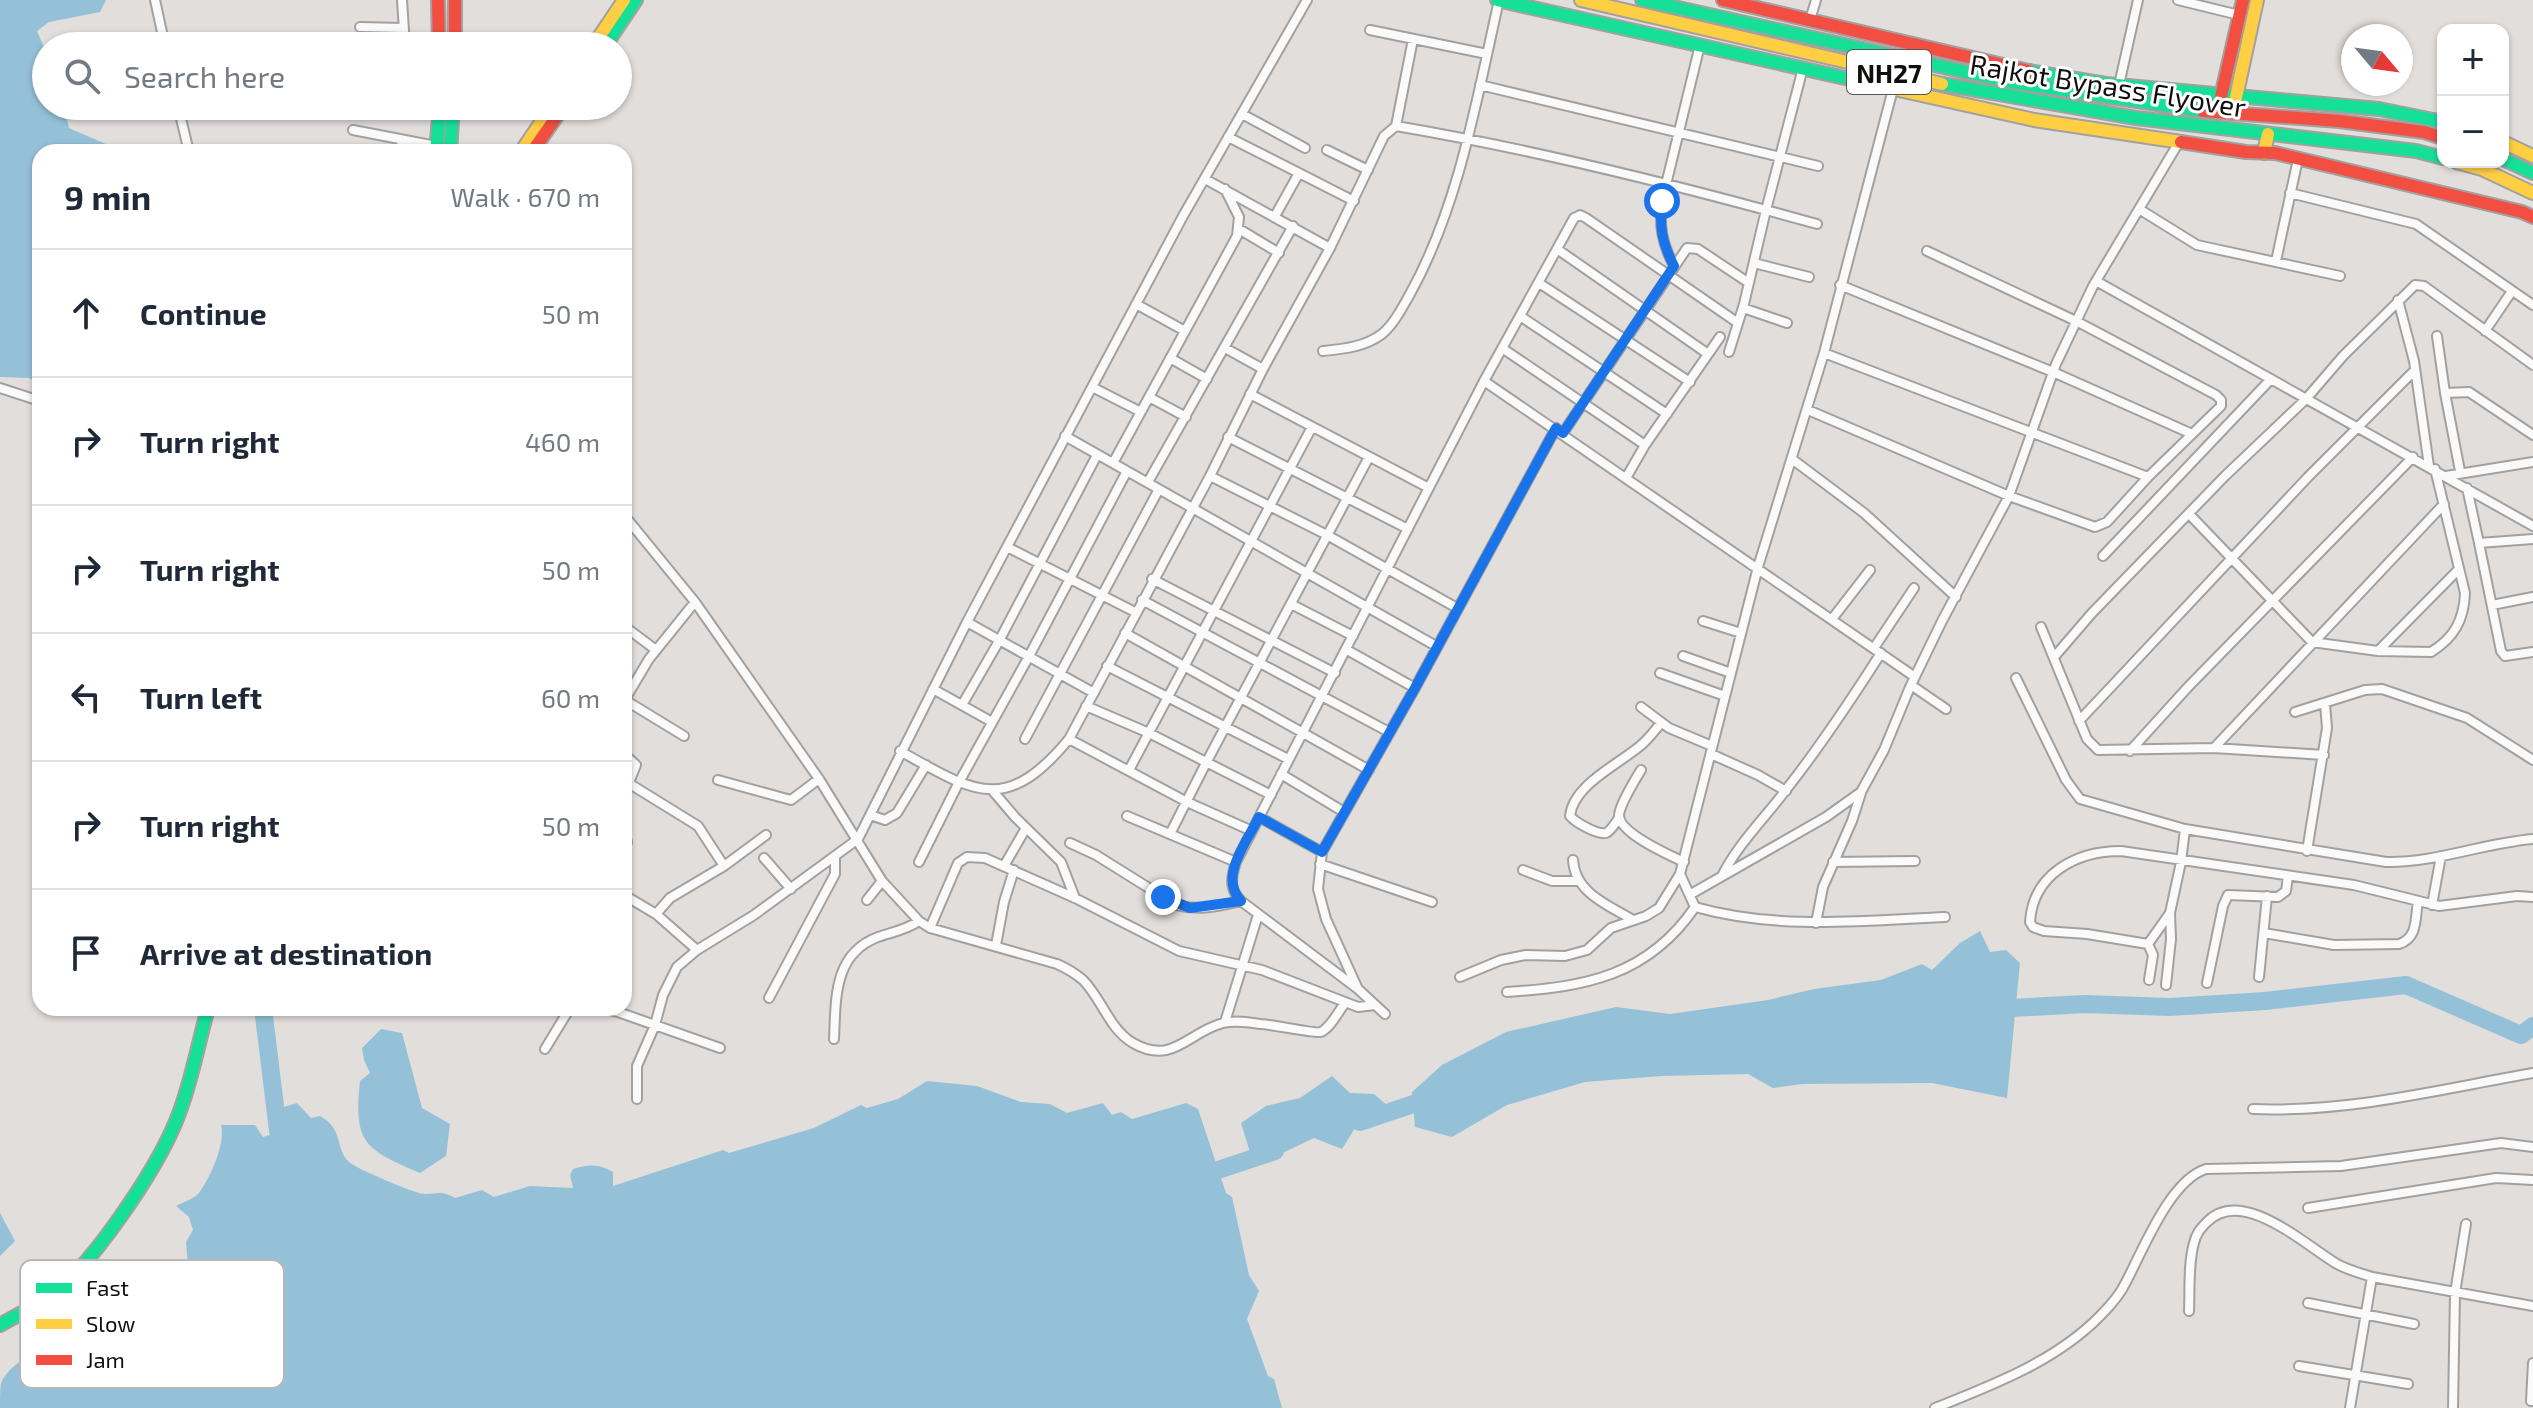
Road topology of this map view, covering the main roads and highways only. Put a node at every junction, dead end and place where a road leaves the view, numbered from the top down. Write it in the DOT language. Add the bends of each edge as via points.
graph roads {
  1 [pos="438,0"];
  2 [pos="455,0"];
  3 [pos="624,0"];
  4 [pos="636,0"];
  5 [pos="1498,0"];
  6 [pos="1581,0"];
  7 [pos="1642,0"];
  8 [pos="1723,0"];
  9 [pos="2243,0"];
  10 [pos="2257,0"];
  11 [pos="439,32"];
  12 [pos="455,32"];
  13 [pos="602,32"];
  14 [pos="614,32"];
  15 [pos="2222,95"];
  16 [pos="2236,96"];
  17 [pos="2218,112"];
  18 [pos="2233,113"];
  19 [pos="439,120"];
  20 [pos="452,120"];
  21 [pos="543,120"];
  22 [pos="554,120"];
  23 [pos="2437,121"];
  24 [pos="2268,134"];
  25 [pos="2437,136"];
  26 [pos="436,144"];
  27 [pos="451,144"];
  28 [pos="526,144"];
  29 [pos="538,144"];
  30 [pos="2509,145"];
  31 [pos="2264,153"];
  32 [pos="2437,156"];
  33 [pos="2533,156"];
  34 [pos="2509,162"];
  35 [pos="2478,168"];
  36 [pos="2533,173"];
  37 [pos="2533,193"];
  38 [pos="2533,217"];
  39 [pos="206,1016"];
  40 [pos="86,1260"];
  41 [pos="20,1314"];
  42 [pos="0,1325"];
  1 -- 11 [label="main road"];
  2 -- 12 [label="main road"];
  3 -- 13 [label="main road"];
  4 -- 14 [label="main road"];
  5 -- 31 [label="main road" via="2034,120"];
  6 -- 24 [label="main road, Rajkot Bypass Flyover / NH27" via="2041,103"];
  7 -- 17 [label="main road, Rajkot Bypass Flyover / NH27" via="2011,82"];
  8 -- 15 [label="main road" via="2029,71"];
  9 -- 15 [label="main road"];
  10 -- 16 [label="main road"];
  15 -- 16 [label="main road"];
  15 -- 17 [label="main road"];
  16 -- 18 [label="main road"];
  16 -- 23 [label="main road" via="2379,109"];
  17 -- 18 [label="main road, NH27"];
  18 -- 25 [label="main road, Rajkot Bypass Flyover / NH27"];
  19 -- 26 [label="main road"];
  20 -- 27 [label="main road"];
  21 -- 28 [label="main road"];
  22 -- 29 [label="main road"];
  24 -- 31 [label="main road"];
  24 -- 32 [label="main road, Rajkot Bypass Flyover / NH27"];
  30 -- 33 [label="main road"];
  31 -- 38 [label="main road"];
  34 -- 36 [label="main road"];
  35 -- 37 [label="main road"];
  39 -- 40 [label="main road" via="175,1124 131,1199"];
  41 -- 42 [label="main road"];
}
